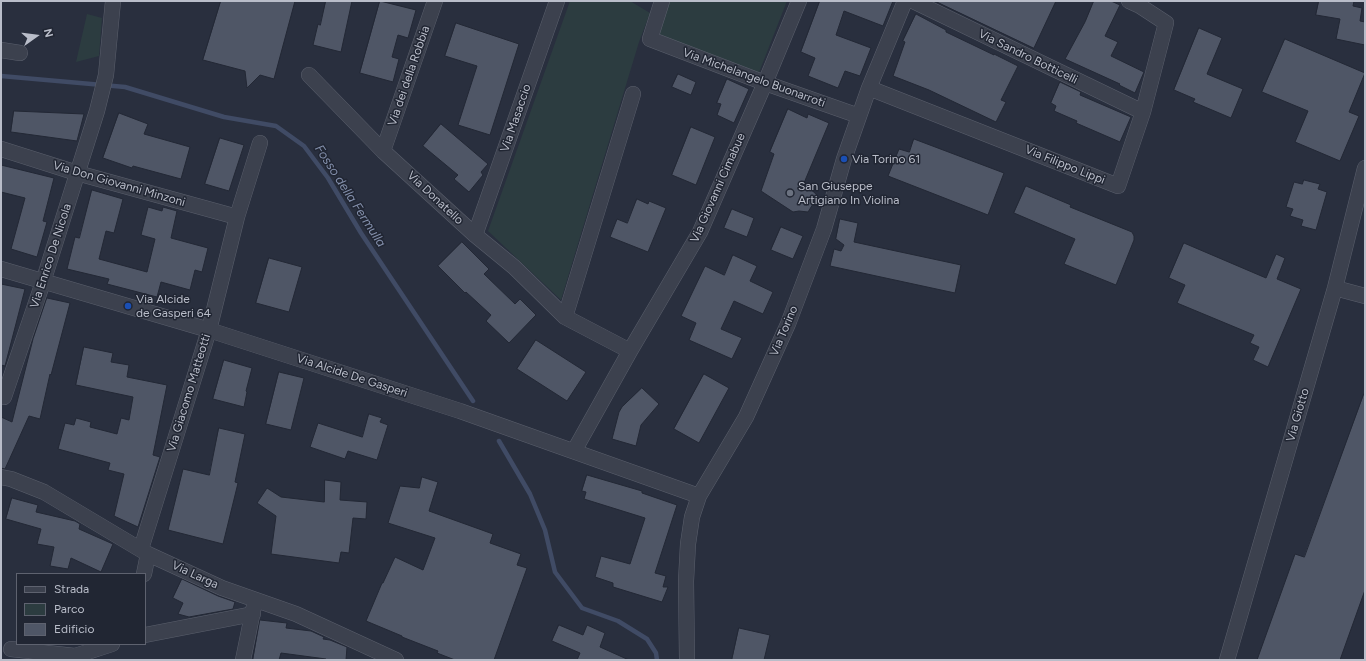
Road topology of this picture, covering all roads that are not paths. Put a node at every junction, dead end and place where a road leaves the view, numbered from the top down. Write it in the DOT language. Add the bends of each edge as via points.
graph roads {
  1 [pos="435,1"];
  2 [pos="557,1"];
  3 [pos="662,1"];
  4 [pos="799,1"];
  5 [pos="905,1"];
  6 [pos="914,1"];
  7 [pos="1138,3"];
  8 [pos="112,7"];
  9 [pos="1,50"];
  10 [pos="20,52"];
  11 [pos="309,75"];
  12 [pos="765,83"];
  13 [pos="869,88"];
  14 [pos="633,94"];
  15 [pos="1144,112"];
  16 [pos="859,116"];
  17 [pos="260,143"];
  18 [pos="1,149"];
  19 [pos="382,151"];
  20 [pos="1365,168"];
  21 [pos="77,173"];
  22 [pos="237,217"];
  23 [pos="475,235"];
  24 [pos="1,269"];
  25 [pos="43,282"];
  26 [pos="1335,288"];
  27 [pos="1365,296"];
  28 [pos="566,317"];
  29 [pos="209,330"];
  30 [pos="630,351"];
  31 [pos="1,396"];
  32 [pos="574,451"];
  33 [pos="1,477"];
  34 [pos="699,496"];
  35 [pos="145,552"];
  36 [pos="144,573"];
  37 [pos="254,607"];
  38 [pos="146,635"];
  39 [pos="109,645"];
  40 [pos="11,649"];
  41 [pos="243,660"];
  42 [pos="396,660"];
  43 [pos="687,660"];
  44 [pos="1227,660"];
  1 -- 19 [label="street, Via dei della Robbia"];
  2 -- 23 [label="street, Via Masaccio"];
  3 -- 12 [label="street, Via Michelangelo Buonarroti" via="650,39"];
  4 -- 12 [label="street, Via Giovanni Cimabue"];
  5 -- 13 [label="street, Via Torino"];
  6 -- 15 [label="street, Via Sandro Botticelli"];
  7 -- 15 [label="street, Via Filippo Lippi" via="1166,23"];
  8 -- 21 [label="street, Via Enrico De Nicola" via="106,75 98,111"];
  9 -- 10 [label="street"];
  11 -- 19 [label="street, Via Donatello"];
  12 -- 16 [label="street, Via Michelangelo Buonarroti"];
  12 -- 30 [label="street, Via Giovanni Cimabue" via="700,232"];
  13 -- 15 [label="street, Via Filippo Lippi" via="1118,186"];
  13 -- 16 [label="street, Via Torino"];
  14 -- 28 [label="street"];
  16 -- 34 [label="street, Via Torino" via="824,229 788,324 746,417"];
  17 -- 22 [label="street, Via Giacomo Matteotti"];
  18 -- 21 [label="street, Via Don Giovanni Minzoni"];
  19 -- 23 [label="street, Via Donatello"];
  20 -- 26 [label="street, Via Giotto"];
  21 -- 22 [label="street, Via Don Giovanni Minzoni"];
  21 -- 25 [label="street, Via Enrico De Nicola"];
  22 -- 29 [label="street, Via Giacomo Matteotti"];
  23 -- 28 [label="street, Via Donatello" via="514,267"];
  24 -- 25 [label="street, Via Alcide De Gasperi"];
  25 -- 29 [label="street, Via Alcide De Gasperi"];
  25 -- 31 [label="street, Via Enrico De Nicola" via="4,398"];
  26 -- 27 [label="street"];
  26 -- 44 [label="street, Via Giotto"];
  28 -- 30 [label="street, Via Donatello"];
  29 -- 32 [label="street, Via Alcide De Gasperi" via="460,411"];
  29 -- 35 [label="street, Via Giacomo Matteotti"];
  30 -- 32 [label="street, Via Giovanni Cimabue"];
  32 -- 34 [label="street, Via Alcide De Gasperi"];
  33 -- 35 [label="street, Via Larga" via="44,492"];
  34 -- 43 [label="street, Via Torino" via="692,517 688,544"];
  35 -- 36 [label="street, Via Giacomo Matteotti"];
  35 -- 37 [label="street, Via Larga" via="222,588"];
  37 -- 38 [label="street"];
  37 -- 41 [label="street"];
  37 -- 42 [label="street, Via Larga" via="296,614"];
  39 -- 40 [label="street" via="75,656"];
}
